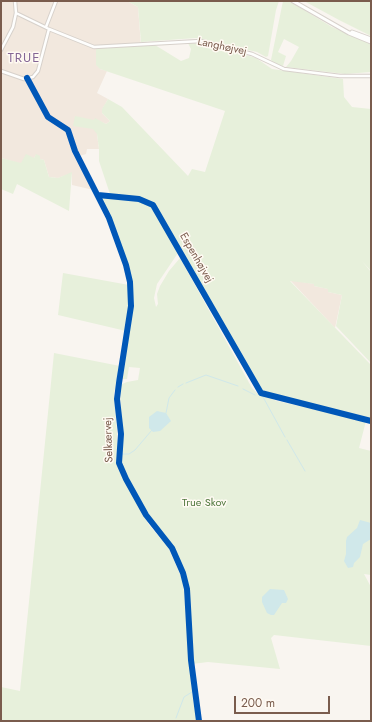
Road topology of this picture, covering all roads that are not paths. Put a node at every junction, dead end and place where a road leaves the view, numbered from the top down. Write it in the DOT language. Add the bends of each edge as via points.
graph roads {
  1 [pos="15,1"];
  2 [pos="56,1"];
  3 [pos="293,1"];
  4 [pos="16,13"];
  5 [pos="47,28"];
  6 [pos="371,40"];
  7 [pos="1,50"];
  8 [pos="1,71"];
  9 [pos="371,76"];
  10 [pos="28,78"];
  11 [pos="98,195"];
  12 [pos="371,421"];
  13 [pos="199,721"];
  1 -- 4 [label="street"];
  2 -- 5 [label="street"];
  3 -- 6 [label="street" via="344,30"];
  4 -- 5 [label="street, Langhøjvej"];
  4 -- 7 [label="street" via="13,27"];
  5 -- 9 [label="street, Langhøjvej" via="94,47 200,41 264,58 272,65 284,69 340,76"];
  5 -- 10 [label="street" via="38,71 36,75"];
  8 -- 10 [label="street" via="20,78"];
  10 -- 11 [label="street" via="48,117 68,130 75,152"];
  11 -- 12 [label="street, Espenhøjvej" via="139,199 153,205 261,394"];
  11 -- 13 [label="street, Selkærvej" via="123,253 130,282 131,318 118,383 119,463 146,516 172,548 183,573 187,589"];
}
